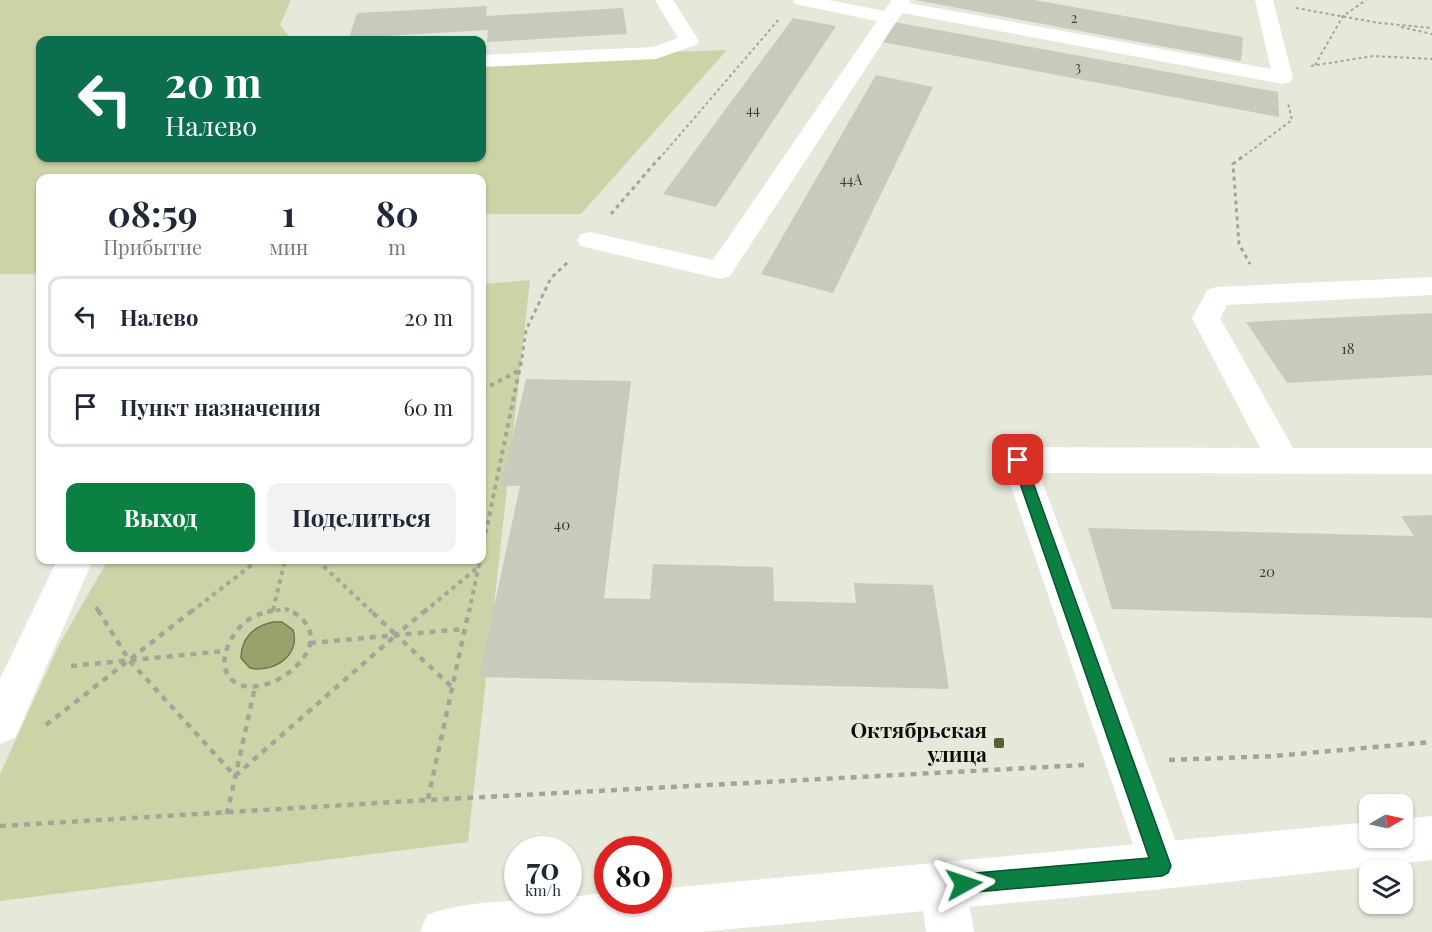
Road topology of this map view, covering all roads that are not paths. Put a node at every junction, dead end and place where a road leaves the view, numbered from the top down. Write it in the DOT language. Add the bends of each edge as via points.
graph roads {
  1 [pos="664,0"];
  2 [pos="802,0"];
  3 [pos="1264,1"];
  4 [pos="896,8"];
  5 [pos="486,61"];
  6 [pos="590,240"];
  7 [pos="1432,286"];
  8 [pos="1284,461"];
  9 [pos="1432,461"];
  10 [pos="74,564"];
  11 [pos="0,724"];
  12 [pos="1432,838"];
  13 [pos="1162,866"];
  14 [pos="943,886"];
  15 [pos="444,932"];
  16 [pos="950,932"];
  1 -- 5 [label="main road" via="689,41 656,53"];
  2 -- 4 [label="main road"];
  3 -- 4 [label="main road" via="1283,78"];
  4 -- 6 [label="main road" via="720,270"];
  7 -- 8 [label="main road" via="1218,296 1206,318"];
  8 -- 9 [label="main road"];
  8 -- 13 [label="main road" via="1018,460"];
  10 -- 11 [label="main road"];
  12 -- 13 [label="main road"];
  13 -- 14 [label="main road"];
  14 -- 15 [label="main road"];
  14 -- 16 [label="main road"];
}
